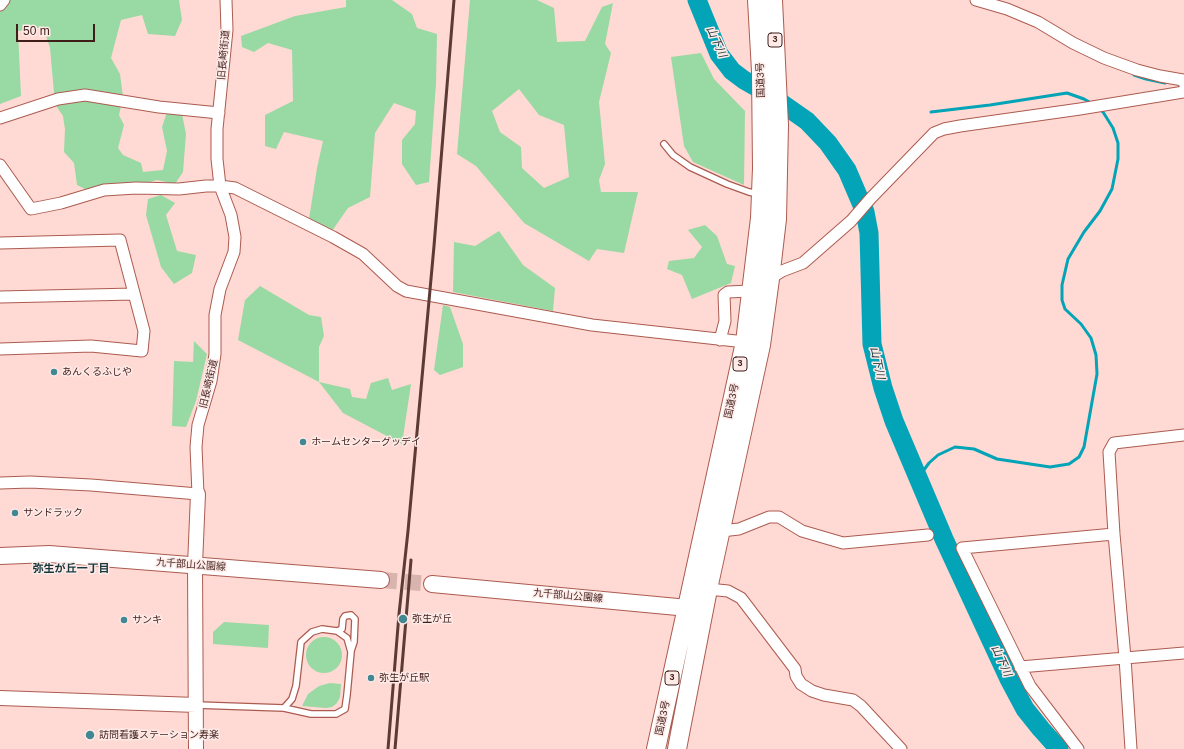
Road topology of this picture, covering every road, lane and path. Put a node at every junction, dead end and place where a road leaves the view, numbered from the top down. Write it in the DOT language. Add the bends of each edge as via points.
graph roads {
  1 [pos="4,0"];
  2 [pos="226,0"];
  3 [pos="757,0"];
  4 [pos="773,0"];
  5 [pos="976,0"];
  6 [pos="0,5"];
  7 [pos="1184,80"];
  8 [pos="1184,92"];
  9 [pos="219,113"];
  10 [pos="0,118"];
  11 [pos="664,144"];
  12 [pos="0,165"];
  13 [pos="4,178"];
  14 [pos="220,186"];
  15 [pos="761,194"];
  16 [pos="0,243"];
  17 [pos="770,279"];
  18 [pos="750,291"];
  19 [pos="134,294"];
  20 [pos="0,297"];
  21 [pos="720,340"];
  22 [pos="745,342"];
  23 [pos="0,349"];
  24 [pos="1184,435"];
  25 [pos="0,483"];
  26 [pos="198,494"];
  27 [pos="721,532"];
  28 [pos="1114,534"];
  29 [pos="928,535"];
  30 [pos="0,556"];
  31 [pos="195,565"];
  32 [pos="381,580"];
  33 [pos="432,584"];
  34 [pos="708,589"];
  35 [pos="696,608"];
  36 [pos="337,631"];
  37 [pos="351,652"];
  38 [pos="1184,653"];
  39 [pos="1125,658"];
  40 [pos="1020,667"];
  41 [pos="0,698"];
  42 [pos="196,705"];
  43 [pos="284,708"];
  44 [pos="196,749"];
  45 [pos="656,749"];
  46 [pos="678,749"];
  47 [pos="902,749"];
  48 [pos="1078,749"];
  49 [pos="1131,749"];
  1 -- 6 [label="street"];
  2 -- 9 [label="street, 旧長崎街道" via="227,30"];
  3 -- 15 [label="highway, 国道3号 / 3" via="762,117"];
  4 -- 17 [label="highway, 国道3号 / 3" via="779,125 777,219"];
  5 -- 7 [label="street" via="1038,22 1072,43 1104,58 1145,72"];
  8 -- 17 [label="street" via="960,126 934,133 855,216 803,263"];
  9 -- 10 [label="street" via="159,107 85,95 58,99"];
  9 -- 14 [label="street, 旧長崎街道" via="217,159"];
  11 -- 15 [label="lane" via="673,155 690,167 727,184"];
  12 -- 13 [label="street"];
  13 -- 14 [label="street" via="31,209 104,190"];
  14 -- 21 [label="street" via="235,188 333,237 363,254 397,286 406,291 592,325"];
  14 -- 26 [label="street, 旧長崎街道" via="231,215 235,237 234,252 220,289 215,316 216,354 211,382 198,425"];
  15 -- 18 [label="highway, 国道3号 / 3"];
  16 -- 19 [label="street" via="120,240"];
  17 -- 18 [label="street"];
  17 -- 27 [label="highway, 国道3号 / 3" via="761,345"];
  18 -- 21 [label="street" via="728,292 724,295 725,321"];
  18 -- 22 [label="highway, 国道3号 / 3"];
  19 -- 20 [label="street"];
  19 -- 23 [label="street" via="144,331 142,351 91,346"];
  21 -- 22 [label="street"];
  22 -- 35 [label="highway, 国道3号 / 3"];
  24 -- 28 [label="street" via="1114,443 1109,452"];
  25 -- 26 [label="street" via="91,485"];
  26 -- 31 [label="street, 旧長崎街道"];
  27 -- 29 [label="street" via="779,516 802,530 843,543"];
  27 -- 34 [label="highway, 国道3号 / 3"];
  28 -- 39 [label="street"];
  28 -- 40 [label="street" via="962,548"];
  30 -- 31 [label="main road, 九千部山公園線" via="49,554"];
  31 -- 32 [label="main road, 九千部山公園線"];
  31 -- 42 [label="street, 旧長崎街道"];
  33 -- 35 [label="main road, 九千部山公園線"];
  34 -- 35 [label="highway, 国道3号 / 3"];
  34 -- 47 [label="street" via="728,591 742,598 795,669 801,684 824,695 853,700"];
  35 -- 45 [label="highway, 国道3号 / 3"];
  35 -- 46 [label="highway, 国道3号 / 3"];
  36 -- 37 [label="lane" via="347,638"];
  36 -- 37 [label="lane" via="342,629 345,616 351,615 355,619"];
  36 -- 43 [label="lane" via="322,629 312,632 301,642 296,686 292,699"];
  37 -- 43 [label="lane" via="345,709 336,714 311,714"];
  38 -- 39 [label="street"];
  39 -- 40 [label="street"];
  39 -- 49 [label="street"];
  40 -- 48 [label="street" via="1030,686"];
  41 -- 42 [label="street"];
  42 -- 43 [label="lane"];
  42 -- 44 [label="street, 旧長崎街道"];
}
